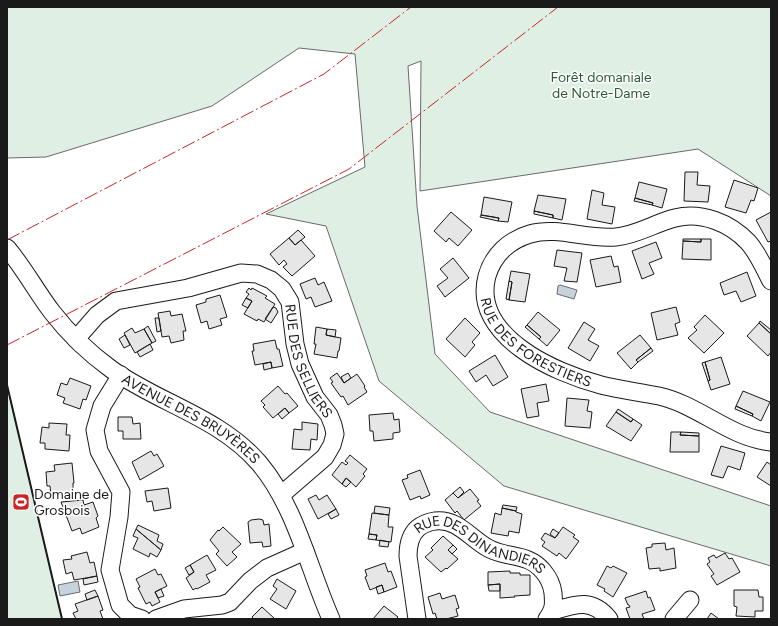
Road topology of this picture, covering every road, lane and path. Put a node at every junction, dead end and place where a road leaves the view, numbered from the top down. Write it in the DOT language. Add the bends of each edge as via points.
graph roads {
  1 [pos="7,248"];
  2 [pos="771,281"];
  3 [pos="76,339"];
  4 [pos="121,375"];
  5 [pos="771,442"];
  6 [pos="281,495"];
  7 [pos="305,551"];
  8 [pos="690,600"];
  9 [pos="550,615"];
  10 [pos="142,619"];
  11 [pos="156,619"];
  12 [pos="331,619"];
  13 [pos="417,619"];
  14 [pos="609,619"];
  15 [pos="674,619"];
  1 -- 3 [label="street, AVENUE DES BRUYÈRES" via="52,311"];
  2 -- 5 [label="street, RUE DES FORESTIERS" via="748,242 737,233 715,220 688,216 676,217 621,236 595,238 544,231 521,236 510,242 493,260 485,293 490,312 505,334 530,355 551,367 601,385 651,394 681,403 750,438"];
  3 -- 4 [label="street, AVENUE DES BRUYÈRES"];
  3 -- 6 [label="street, RUE DES SELLIERS" via="97,315 116,301 188,288 241,273 257,274 271,280 282,289 290,302 300,364 315,397 328,415 335,434 325,457"];
  4 -- 6 [label="street, AVENUE DES BRUYÈRES" via="189,412 238,444 259,464"];
  4 -- 10 [label="street" via="102,406 95,430 99,451 121,492 110,570 120,605 130,615"];
  6 -- 7 [label="street, AVENUE DES BRUYÈRES"];
  7 -- 11 [label="street" via="267,568 230,602 184,609"];
  7 -- 12 [label="street, AVENUE DES BRUYÈRES"];
  8 -- 15 [label="street"];
  9 -- 13 [label="street, RUE DES DINANDIERS" via="552,586 539,566 532,560 496,552 444,520 420,527 413,534 408,548"];
  9 -- 14 [label="street, RUE DES DINANDIERS" via="573,605 584,604 602,611"];
}
